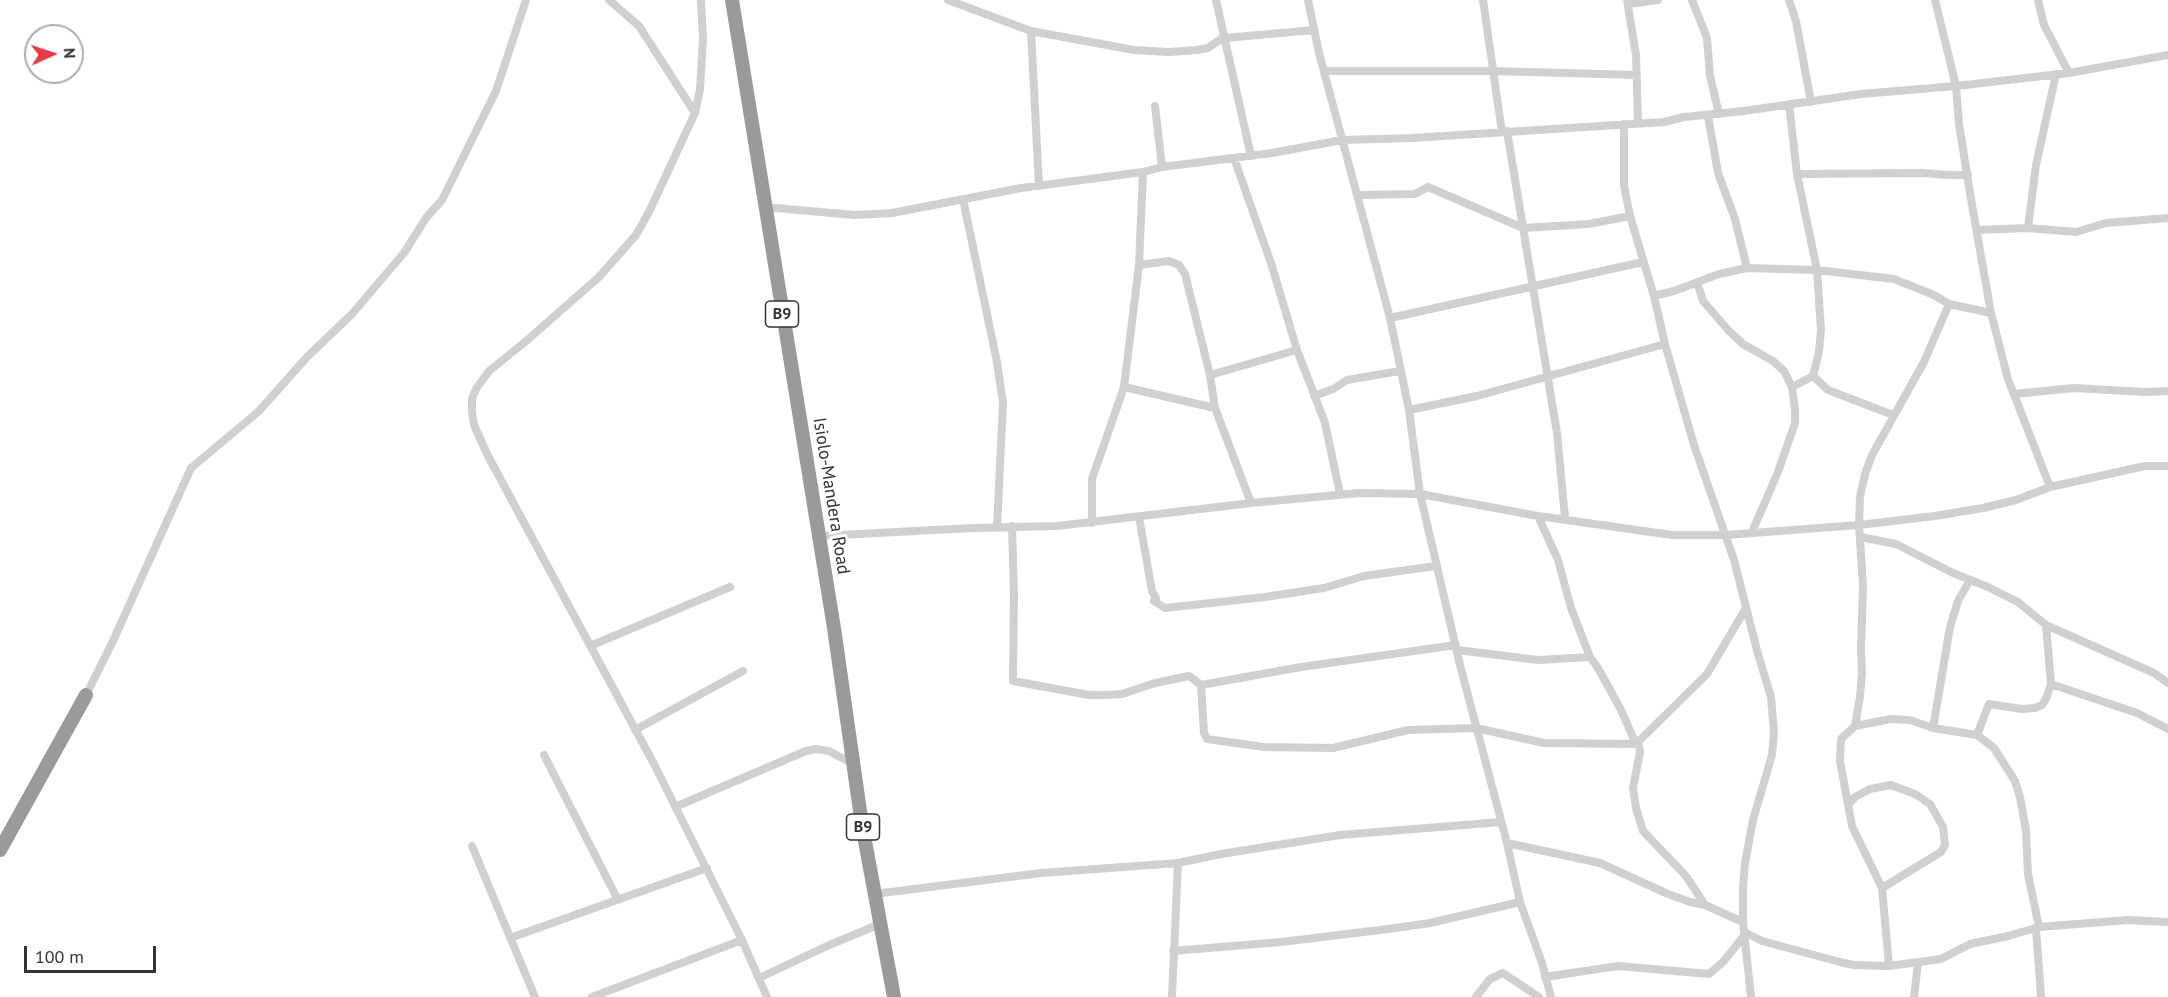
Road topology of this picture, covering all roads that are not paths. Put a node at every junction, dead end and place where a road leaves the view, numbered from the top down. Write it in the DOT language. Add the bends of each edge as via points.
graph roads {
  1 [pos="526,0"];
  2 [pos="609,0"];
  3 [pos="701,0"];
  4 [pos="732,0"];
  5 [pos="948,0"];
  6 [pos="1216,0"];
  7 [pos="1308,0"];
  8 [pos="1483,0"];
  9 [pos="1658,0"];
  10 [pos="1692,0"];
  11 [pos="1789,0"];
  12 [pos="1935,0"];
  13 [pos="2038,0"];
  14 [pos="1628,2"];
  15 [pos="1314,30"];
  16 [pos="1031,31"];
  17 [pos="1225,37"];
  18 [pos="2168,55"];
  19 [pos="1324,71"];
  20 [pos="1492,71"];
  21 [pos="2069,73"];
  22 [pos="2056,74"];
  23 [pos="1637,75"];
  24 [pos="1956,86"];
  25 [pos="1810,102"];
  26 [pos="1789,104"];
  27 [pos="1155,106"];
  28 [pos="696,113"];
  29 [pos="1719,114"];
  30 [pos="1708,116"];
  31 [pos="1638,122"];
  32 [pos="1624,124"];
  33 [pos="1505,131"];
  34 [pos="1342,140"];
  35 [pos="1251,156"];
  36 [pos="1234,158"];
  37 [pos="1162,167"];
  38 [pos="1143,172"];
  39 [pos="1797,174"];
  40 [pos="1968,175"];
  41 [pos="1039,186"];
  42 [pos="1358,195"];
  43 [pos="963,199"];
  44 [pos="765,207"];
  45 [pos="1630,216"];
  46 [pos="2168,218"];
  47 [pos="1523,228"];
  48 [pos="2028,228"];
  49 [pos="1977,230"];
  50 [pos="1643,262"];
  51 [pos="1139,264"];
  52 [pos="1747,268"];
  53 [pos="1817,270"];
  54 [pos="1697,282"];
  55 [pos="1533,288"];
  56 [pos="1654,296"];
  57 [pos="1949,304"];
  58 [pos="1991,313"];
  59 [pos="1390,318"];
  60 [pos="1665,344"];
  61 [pos="1297,350"];
  62 [pos="1400,371"];
  63 [pos="1210,375"];
  64 [pos="1813,376"];
  65 [pos="1548,377"];
  66 [pos="1124,387"];
  67 [pos="1792,387"];
  68 [pos="2168,391"];
  69 [pos="2014,394"];
  70 [pos="1314,396"];
  71 [pos="1215,408"];
  72 [pos="1408,410"];
  73 [pos="1893,415"];
  74 [pos="2168,466"];
  75 [pos="2050,487"];
  76 [pos="1340,494"];
  77 [pos="1419,494"];
  78 [pos="1251,503"];
  79 [pos="1538,516"];
  80 [pos="1139,517"];
  81 [pos="1565,518"];
  82 [pos="1092,523"];
  83 [pos="1859,525"];
  84 [pos="1012,526"];
  85 [pos="997,527"];
  86 [pos="1752,532"];
  87 [pos="1726,535"];
  88 [pos="819,536"];
  89 [pos="1860,537"];
  90 [pos="1436,566"];
  91 [pos="1970,580"];
  92 [pos="730,587"];
  93 [pos="1746,609"];
  94 [pos="2046,625"];
  95 [pos="590,646"];
  96 [pos="1456,648"];
  97 [pos="1590,657"];
  98 [pos="743,671"];
  99 [pos="2168,683"];
  100 [pos="2051,684"];
  101 [pos="1201,685"];
  102 [pos="86,695"];
  103 [pos="1855,726"];
  104 [pos="1476,728"];
  105 [pos="1934,728"];
  106 [pos="635,729"];
  107 [pos="2168,729"];
  108 [pos="1977,735"];
  109 [pos="1637,743"];
  110 [pos="544,755"];
  111 [pos="853,764"];
  112 [pos="1849,804"];
  113 [pos="675,807"];
  114 [pos="1501,822"];
  115 [pos="1507,843"];
  116 [pos="472,846"];
  117 [pos="0,850"];
  118 [pos="1178,863"];
  119 [pos="707,868"];
  120 [pos="1882,888"];
  121 [pos="874,894"];
  122 [pos="618,900"];
  123 [pos="1520,902"];
  124 [pos="1705,905"];
  125 [pos="1743,922"];
  126 [pos="2168,922"];
  127 [pos="880,924"];
  128 [pos="2038,928"];
  129 [pos="1744,934"];
  130 [pos="510,938"];
  131 [pos="742,940"];
  132 [pos="1173,951"];
  133 [pos="1918,963"];
  134 [pos="1889,966"];
  135 [pos="1545,977"];
  136 [pos="759,978"];
  137 [pos="535,997"];
  138 [pos="592,997"];
  139 [pos="767,997"];
  140 [pos="894,997"];
  141 [pos="1172,997"];
  142 [pos="1476,997"];
  143 [pos="1539,997"];
  144 [pos="1551,997"];
  145 [pos="1751,997"];
  146 [pos="1914,997"];
  147 [pos="2041,997"];
  1 -- 102 [label="street" via="496,92 442,200 404,253 352,314 307,357 260,411 191,468"];
  2 -- 28 [label="street" via="639,26"];
  3 -- 28 [label="street" via="703,39"];
  4 -- 44 [label="highway, Isiolo-Mandera Road / B9"];
  5 -- 16 [label="street"];
  6 -- 17 [label="street"];
  7 -- 15 [label="street"];
  8 -- 20 [label="street"];
  9 -- 14 [label="street"];
  10 -- 29 [label="street" via="1707,38"];
  11 -- 25 [label="street"];
  12 -- 24 [label="street"];
  13 -- 21 [label="street" via="2044,25"];
  14 -- 23 [label="street"];
  15 -- 17 [label="street"];
  15 -- 19 [label="street"];
  16 -- 17 [label="street" via="1134,50 1169,52 1208,48"];
  16 -- 41 [label="street"];
  17 -- 35 [label="street"];
  18 -- 21 [label="street"];
  19 -- 20 [label="street"];
  19 -- 34 [label="street"];
  20 -- 23 [label="street"];
  20 -- 33 [label="street"];
  21 -- 22 [label="street"];
  22 -- 24 [label="street"];
  22 -- 48 [label="street" via="2036,165"];
  23 -- 31 [label="street"];
  24 -- 25 [label="street"];
  24 -- 40 [label="street"];
  25 -- 26 [label="street"];
  26 -- 29 [label="street"];
  26 -- 39 [label="street"];
  27 -- 37 [label="street"];
  28 -- 95 [label="street" via="636,235 598,277 489,371 472,399 474,425 484,449"];
  29 -- 30 [label="street"];
  30 -- 31 [label="street"];
  30 -- 52 [label="street" via="1718,173 1736,219"];
  31 -- 32 [label="street"];
  32 -- 33 [label="street"];
  32 -- 45 [label="street" via="1624,185"];
  33 -- 34 [label="street"];
  33 -- 47 [label="street"];
  34 -- 35 [label="street"];
  34 -- 42 [label="street"];
  35 -- 36 [label="street"];
  36 -- 37 [label="street"];
  36 -- 61 [label="street"];
  37 -- 38 [label="street"];
  38 -- 41 [label="street"];
  38 -- 51 [label="street"];
  39 -- 40 [label="street"];
  39 -- 53 [label="street"];
  40 -- 49 [label="street"];
  41 -- 43 [label="street"];
  42 -- 47 [label="street" via="1414,194 1428,187"];
  42 -- 59 [label="street"];
  43 -- 44 [label="street" via="872,215"];
  43 -- 85 [label="street" via="1003,404"];
  44 -- 88 [label="highway, Isiolo-Mandera Road / B9"];
  45 -- 47 [label="street" via="1589,224"];
  45 -- 50 [label="street"];
  46 -- 48 [label="street" via="2106,223 2076,232"];
  47 -- 55 [label="street"];
  48 -- 49 [label="street"];
  49 -- 58 [label="street"];
  50 -- 55 [label="street"];
  50 -- 56 [label="street"];
  51 -- 63 [label="street" via="1169,261 1182,268"];
  51 -- 66 [label="street"];
  52 -- 53 [label="street"];
  52 -- 54 [label="street"];
  53 -- 57 [label="street" via="1893,279"];
  53 -- 64 [label="street" via="1821,339"];
  54 -- 56 [label="street"];
  54 -- 67 [label="street" via="1703,301 1729,331 1773,361"];
  55 -- 59 [label="street"];
  55 -- 65 [label="street"];
  56 -- 60 [label="street"];
  57 -- 58 [label="street"];
  57 -- 73 [label="street" via="1911,388"];
  58 -- 69 [label="street"];
  59 -- 62 [label="street"];
  60 -- 65 [label="street"];
  60 -- 87 [label="street" via="1694,445"];
  61 -- 63 [label="street"];
  61 -- 70 [label="street"];
  62 -- 70 [label="street" via="1347,380"];
  62 -- 72 [label="street"];
  63 -- 71 [label="street"];
  64 -- 67 [label="street"];
  64 -- 73 [label="street" via="1828,390"];
  65 -- 72 [label="street"];
  65 -- 81 [label="street"];
  66 -- 71 [label="street"];
  66 -- 82 [label="street" via="1092,479"];
  67 -- 86 [label="street" via="1795,423"];
  68 -- 69 [label="street" via="2074,388"];
  69 -- 75 [label="street"];
  70 -- 76 [label="street" via="1329,436"];
  71 -- 78 [label="street"];
  72 -- 77 [label="street"];
  73 -- 83 [label="street" via="1864,474"];
  74 -- 75 [label="street" via="2145,466"];
  75 -- 83 [label="street" via="1983,508"];
  76 -- 77 [label="street"];
  76 -- 78 [label="street"];
  77 -- 79 [label="street"];
  77 -- 90 [label="street"];
  78 -- 80 [label="street"];
  79 -- 81 [label="street"];
  79 -- 97 [label="street" via="1558,560"];
  80 -- 82 [label="street"];
  80 -- 90 [label="street" via="1154,601 1165,608 1275,596 1364,576"];
  81 -- 87 [label="street" via="1672,535"];
  82 -- 84 [label="street"];
  83 -- 86 [label="street"];
  83 -- 89 [label="street"];
  84 -- 85 [label="street"];
  84 -- 101 [label="street" via="1012,681 1089,695 1122,694 1189,676"];
  85 -- 88 [label="street"];
  86 -- 87 [label="street"];
  87 -- 93 [label="street"];
  88 -- 111 [label="highway, Isiolo-Mandera Road / B9"];
  89 -- 91 [label="street" via="1896,544"];
  89 -- 103 [label="street" via="1862,674"];
  90 -- 96 [label="street"];
  91 -- 94 [label="street" via="2018,602"];
  91 -- 105 [label="street" via="1950,627"];
  92 -- 95 [label="street"];
  93 -- 109 [label="street" via="1707,674"];
  93 -- 125 [label="street" via="1772,697 1774,733 1745,863"];
  94 -- 99 [label="street" via="2154,673"];
  94 -- 100 [label="street"];
  95 -- 106 [label="street"];
  96 -- 97 [label="street" via="1538,660"];
  96 -- 101 [label="street" via="1301,667"];
  96 -- 104 [label="street"];
  97 -- 109 [label="street"];
  98 -- 106 [label="street"];
  100 -- 107 [label="street" via="2137,713"];
  100 -- 108 [label="street" via="2046,699 2035,708 1989,704"];
  101 -- 104 [label="street" via="1204,735 1211,740 1325,749 1408,730"];
  102 -- 117 [label="highway"];
  103 -- 105 [label="street" via="1891,719"];
  103 -- 112 [label="street" via="1841,739 1839,749"];
  104 -- 109 [label="street" via="1544,743"];
  104 -- 114 [label="street"];
  105 -- 108 [label="street"];
  106 -- 113 [label="street"];
  108 -- 128 [label="street" via="1994,748 2020,797"];
  109 -- 124 [label="street" via="1640,752 1634,788 1643,831 1686,876"];
  110 -- 122 [label="street"];
  111 -- 113 [label="street" via="830,751 806,751"];
  111 -- 121 [label="highway, Isiolo-Mandera Road / B9"];
  112 -- 120 [label="street" via="1852,826"];
  112 -- 120 [label="street" via="1870,789 1891,785 1930,804 1943,827 1945,845 1941,852"];
  113 -- 119 [label="street"];
  114 -- 115 [label="street"];
  114 -- 118 [label="street" via="1340,835"];
  115 -- 123 [label="street"];
  115 -- 124 [label="street" via="1600,863 1679,899"];
  116 -- 130 [label="street"];
  118 -- 121 [label="street" via="1041,873"];
  118 -- 132 [label="street"];
  119 -- 122 [label="street"];
  119 -- 131 [label="street"];
  120 -- 134 [label="street"];
  121 -- 127 [label="highway, Isiolo-Mandera Road / B9"];
  122 -- 130 [label="street"];
  123 -- 132 [label="street" via="1409,926"];
  123 -- 135 [label="street"];
  124 -- 125 [label="street"];
  125 -- 129 [label="street"];
  126 -- 128 [label="street" via="2128,920"];
  127 -- 136 [label="street"];
  127 -- 140 [label="highway, Isiolo-Mandera Road / B9"];
  128 -- 133 [label="street" via="1970,944 1941,959"];
  128 -- 147 [label="street"];
  129 -- 134 [label="street" via="1840,962"];
  129 -- 135 [label="street" via="1709,974 1618,966"];
  129 -- 145 [label="street"];
  130 -- 137 [label="street"];
  131 -- 136 [label="street"];
  131 -- 138 [label="street"];
  132 -- 141 [label="street"];
  133 -- 134 [label="street"];
  133 -- 146 [label="street"];
  135 -- 144 [label="street"];
  136 -- 139 [label="street"];
  142 -- 143 [label="street" via="1490,979 1503,973"];
}
